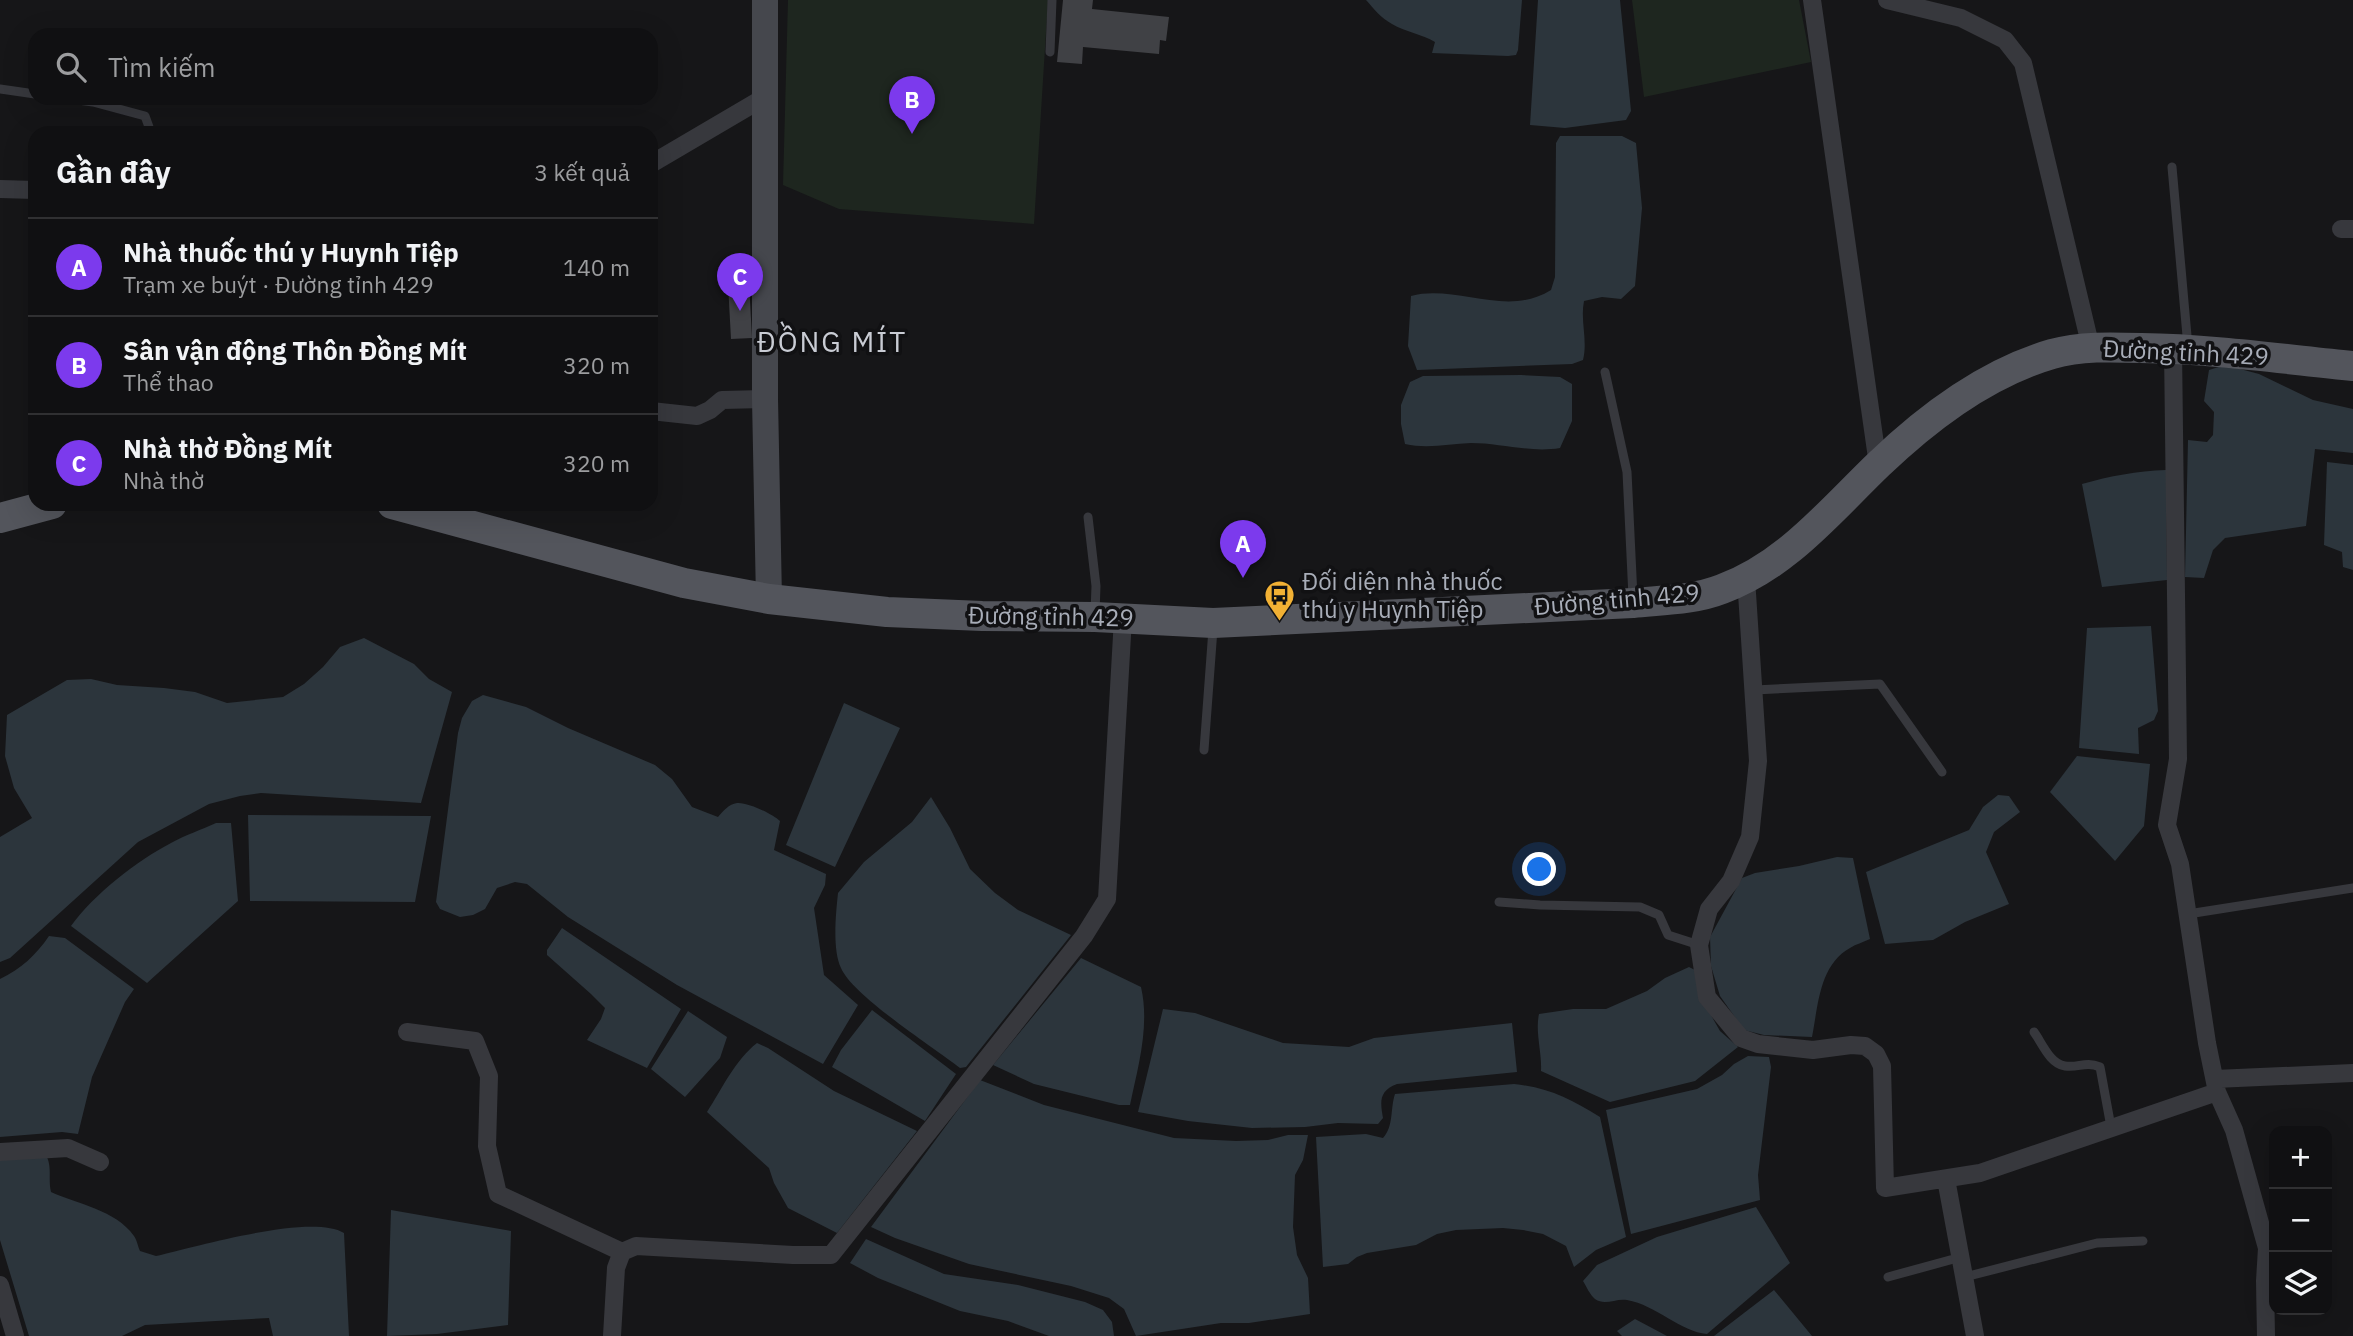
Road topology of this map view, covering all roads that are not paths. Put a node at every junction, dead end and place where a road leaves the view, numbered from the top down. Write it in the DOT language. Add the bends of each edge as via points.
graph roads {
  1 [pos="765,0"];
  2 [pos="1052,0"];
  3 [pos="1812,0"];
  4 [pos="1887,0"];
  5 [pos="1050,52"];
  6 [pos="0,89"];
  7 [pos="28,93"];
  8 [pos="765,97"];
  9 [pos="104,105"];
  10 [pos="149,126"];
  11 [pos="658,160"];
  12 [pos="2172,167"];
  13 [pos="0,189"];
  14 [pos="28,190"];
  15 [pos="2091,348"];
  16 [pos="2180,349"];
  17 [pos="2353,366"];
  18 [pos="1605,372"];
  19 [pos="765,399"];
  20 [pos="658,412"];
  21 [pos="1878,465"];
  22 [pos="28,510"];
  23 [pos="452,512"];
  24 [pos="1088,517"];
  25 [pos="0,518"];
  26 [pos="1746,578"];
  27 [pos="769,599"];
  28 [pos="1633,603"];
  29 [pos="1109,618"];
  30 [pos="1213,623"];
  31 [pos="1754,690"];
  32 [pos="1204,750"];
  33 [pos="1942,772"];
  34 [pos="2353,888"];
  35 [pos="1499,902"];
  36 [pos="2188,914"];
  37 [pos="1699,945"];
  38 [pos="407,1032"];
  39 [pos="2034,1032"];
  40 [pos="2353,1073"];
  41 [pos="2216,1086"];
  42 [pos="2111,1127"];
  43 [pos="0,1152"];
  44 [pos="100,1162"];
  45 [pos="1946,1179"];
  46 [pos="2143,1241"];
  47 [pos="622,1252"];
  48 [pos="1961,1256"];
  49 [pos="1888,1277"];
  50 [pos="1965,1277"];
  51 [pos="0,1285"];
  52 [pos="15,1336"];
  53 [pos="612,1336"];
  54 [pos="1975,1336"];
  55 [pos="2266,1336"];
  1 -- 8 [label="street"];
  2 -- 5 [label="lane"];
  3 -- 21 [label="street"];
  4 -- 15 [label="street" via="1961,18 2005,40 2023,63"];
  6 -- 7 [label="lane"];
  8 -- 11 [label="street"];
  8 -- 19 [label="street"];
  9 -- 10 [label="lane" via="145,116"];
  12 -- 16 [label="lane"];
  13 -- 14 [label="street"];
  15 -- 16 [label="main road, Đường tỉnh 429"];
  15 -- 21 [label="main road, Đường tỉnh 429" via="2054,353 1984,382"];
  16 -- 17 [label="main road, Đường tỉnh 429"];
  16 -- 36 [label="street" via="2178,760 2166,825 2180,864"];
  18 -- 28 [label="lane" via="1627,472"];
  19 -- 20 [label="street" via="722,400 696,416"];
  19 -- 27 [label="street"];
  21 -- 26 [label="main road, Đường tỉnh 429" via="1809,535"];
  22 -- 25 [label="main road"];
  23 -- 27 [label="main road, Đường tỉnh 429" via="684,583"];
  24 -- 29 [label="lane" via="1096,586"];
  26 -- 28 [label="main road, Đường tỉnh 429" via="1696,597"];
  26 -- 31 [label="street"];
  27 -- 29 [label="main road, Đường tỉnh 429" via="887,612"];
  28 -- 30 [label="main road, Đường tỉnh 429"];
  29 -- 30 [label="main road, Đường tỉnh 429"];
  29 -- 47 [label="street" via="1107,899 1068,957 831,1255 636,1246"];
  30 -- 32 [label="lane"];
  31 -- 33 [label="lane" via="1880,684"];
  31 -- 37 [label="street" via="1758,761 1750,837 1731,881 1709,909"];
  34 -- 36 [label="lane"];
  35 -- 37 [label="lane" via="1640,908 1658,915 1668,934"];
  36 -- 41 [label="street"];
  37 -- 45 [label="street" via="1707,997 1741,1038 1812,1050 1865,1046 1876,1054 1882,1066 1885,1188"];
  38 -- 47 [label="street" via="474,1041 489,1076 486,1146 498,1194"];
  39 -- 42 [label="lane" via="2053,1061 2064,1066 2090,1063 2100,1067"];
  40 -- 41 [label="street"];
  41 -- 42 [label="street"];
  41 -- 55 [label="street" via="2234,1130 2267,1248"];
  42 -- 45 [label="street" via="1980,1173"];
  43 -- 44 [label="street" via="68,1148"];
  45 -- 48 [label="street"];
  46 -- 50 [label="lane" via="2097,1243"];
  47 -- 53 [label="street" via="616,1268"];
  48 -- 49 [label="lane"];
  48 -- 50 [label="street"];
  50 -- 54 [label="street"];
  51 -- 52 [label="street"];
}
